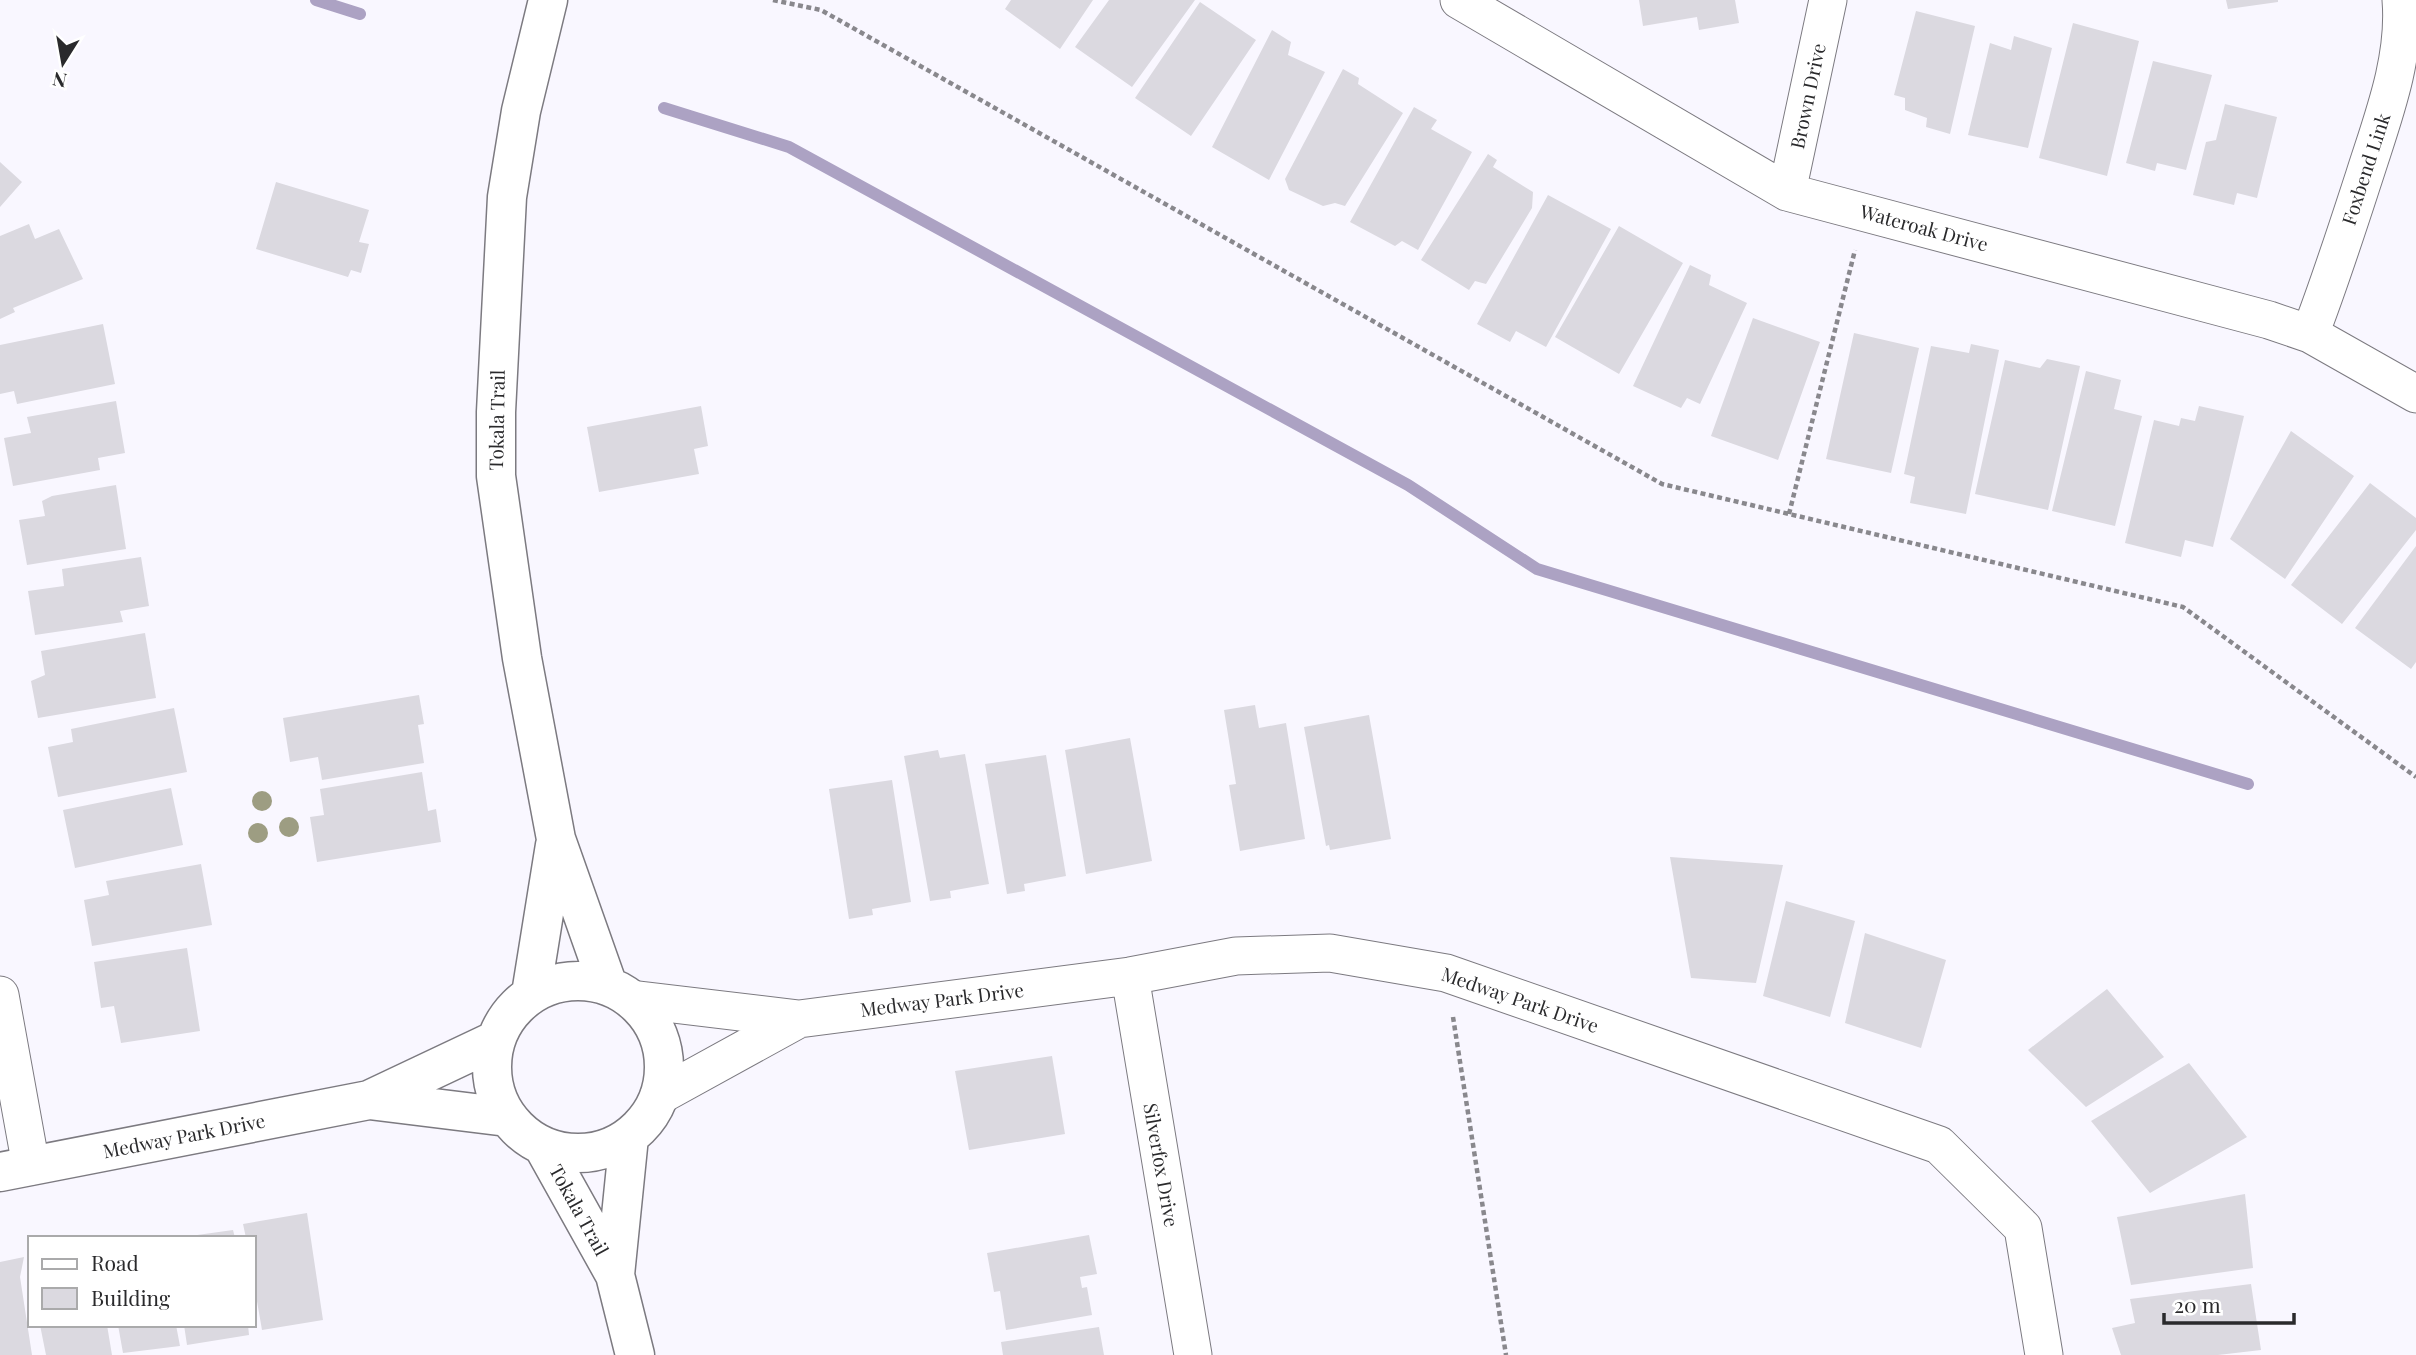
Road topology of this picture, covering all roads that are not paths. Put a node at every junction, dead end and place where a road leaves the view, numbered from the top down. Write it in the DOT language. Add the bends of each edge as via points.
graph roads {
  1 [pos="548,0"];
  2 [pos="1459,0"];
  3 [pos="1828,0"];
  4 [pos="2401,0"];
  5 [pos="1787,192"];
  6 [pos="2310,334"];
  7 [pos="2416,394"];
  8 [pos="556,839"];
  9 [pos="1130,976"];
  10 [pos="619,992"];
  11 [pos="531,994"];
  12 [pos="0,995"];
  13 [pos="799,1019"];
  14 [pos="496,1040"];
  15 [pos="659,1096"];
  16 [pos="369,1100"];
  17 [pos="507,1117"];
  18 [pos="629,1137"];
  19 [pos="543,1146"];
  20 [pos="15,1169"];
  21 [pos="615,1275"];
  22 [pos="635,1355"];
  23 [pos="1193,1355"];
  24 [pos="2044,1355"];
  1 -- 8 [label="street, Tokala Trail" via="521,111 507,197 496,476 522,658"];
  2 -- 5 [label="street, Wateroak Drive"];
  3 -- 5 [label="street, Brown Drive"];
  4 -- 6 [label="street, Foxbend Link" via="2403,20 2392,88"];
  5 -- 6 [label="street, Wateroak Drive"];
  6 -- 7 [label="street, Wateroak Drive"];
  8 -- 10 [label="street, Tokala Trail"];
  8 -- 11 [label="street, Tokala Trail"];
  9 -- 13 [label="street, Medway Park Drive"];
  9 -- 23 [label="street, Silverfox Drive"];
  9 -- 24 [label="street, Medway Park Drive" via="1236,956 1330,953 1446,973 1939,1145 2022,1228"];
  10 -- 11 [label="street" via="582,980 555,983"];
  10 -- 13 [label="street, Medway Park Drive"];
  10 -- 15 [label="street" via="650,1018 661,1043 665,1069"];
  11 -- 14 [label="street" via="509,1014"];
  12 -- 20 [label="street"];
  13 -- 15 [label="street, Medway Park Drive"];
  14 -- 16 [label="street, Medway Park Drive"];
  14 -- 17 [label="street" via="491,1067"];
  15 -- 18 [label="street" via="647,1119"];
  16 -- 17 [label="street, Medway Park Drive"];
  16 -- 20 [label="street, Medway Park Drive"];
  17 -- 19 [label="street"];
  18 -- 19 [label="street" via="602,1150 572,1153"];
  18 -- 21 [label="street, Tokala Trail"];
  19 -- 21 [label="street, Tokala Trail"];
  21 -- 22 [label="street, Tokala Trail"];
}
